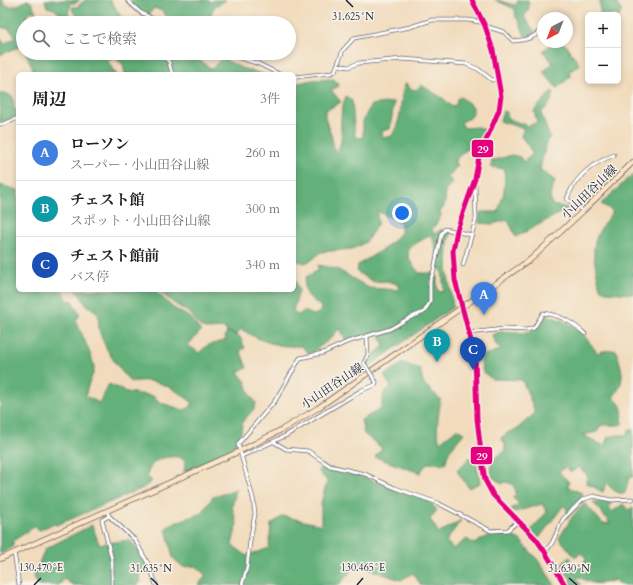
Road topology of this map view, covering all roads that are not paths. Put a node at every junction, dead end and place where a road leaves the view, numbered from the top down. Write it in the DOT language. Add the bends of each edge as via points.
graph roads {
  1 [pos="127,0"];
  2 [pos="472,0"];
  3 [pos="146,16"];
  4 [pos="485,26"];
  5 [pos="537,34"];
  6 [pos="167,60"];
  7 [pos="247,60"];
  8 [pos="338,65"];
  9 [pos="172,72"];
  10 [pos="275,72"];
  11 [pos="296,77"];
  12 [pos="499,79"];
  13 [pos="16,119"];
  14 [pos="0,124"];
  15 [pos="614,155"];
  16 [pos="633,162"];
  17 [pos="475,179"];
  18 [pos="583,212"];
  19 [pos="457,230"];
  20 [pos="472,235"];
  21 [pos="463,265"];
  22 [pos="462,308"];
  23 [pos="469,333"];
  24 [pos="585,334"];
  25 [pos="367,336"];
  26 [pos="274,442"];
  27 [pos="240,451"];
  28 [pos="242,456"];
  29 [pos="633,499"];
  30 [pos="107,511"];
  31 [pos="109,516"];
  32 [pos="518,521"];
  33 [pos="14,552"];
  34 [pos="545,552"];
  35 [pos="0,559"];
  36 [pos="19,585"];
  37 [pos="112,585"];
  38 [pos="156,585"];
  39 [pos="242,585"];
  40 [pos="565,585"];
  1 -- 3 [label="street"];
  2 -- 4 [label="main road"];
  4 -- 5 [label="street" via="504,32 513,41"];
  4 -- 8 [label="street" via="480,22 439,19 357,37 343,50"];
  4 -- 12 [label="main road" via="494,50"];
  6 -- 9 [label="street"];
  7 -- 10 [label="street"];
  8 -- 11 [label="street" via="331,73"];
  8 -- 12 [label="street" via="348,67 360,63 403,59 466,64 478,69 492,80"];
  12 -- 17 [label="main road" via="500,105 479,157"];
  13 -- 14 [label="street"];
  15 -- 18 [label="street" via="600,160 583,173 569,194 567,199"];
  16 -- 18 [label="main road, 小山田谷山線"];
  17 -- 19 [label="main road"];
  17 -- 20 [label="street" via="476,219"];
  18 -- 22 [label="main road, 小山田谷山線" via="531,259"];
  19 -- 20 [label="street"];
  19 -- 22 [label="main road" via="453,269"];
  19 -- 25 [label="street" via="445,229 441,234 430,282 430,302 426,310 390,329"];
  20 -- 21 [label="street"];
  22 -- 23 [label="main road"];
  22 -- 27 [label="main road, 小山田谷山線" via="318,408"];
  23 -- 24 [label="street" via="534,328 544,313 571,322"];
  23 -- 32 [label="main road" via="475,356 477,419 485,480 493,495"];
  25 -- 26 [label="street, bridge" via="368,354 364,363 376,382 375,385 362,390"];
  25 -- 27 [label="street" via="323,353 300,358 275,400 238,444"];
  26 -- 28 [label="street"];
  26 -- 32 [label="street" via="286,449 308,451 330,466 365,474 394,488 438,502 491,531 508,530"];
  27 -- 28 [label="street"];
  27 -- 30 [label="main road, 小山田谷山線"];
  28 -- 39 [label="street" via="255,514 248,566"];
  29 -- 34 [label="street" via="611,500 593,496 582,500 562,519 552,543"];
  30 -- 31 [label="street"];
  30 -- 33 [label="main road, 小山田谷山線"];
  31 -- 37 [label="street" via="102,520 112,560"];
  31 -- 38 [label="street" via="135,540 152,569"];
  32 -- 34 [label="main road"];
  33 -- 35 [label="main road, 小山田谷山線"];
  33 -- 36 [label="street"];
  34 -- 40 [label="main road"];
}
